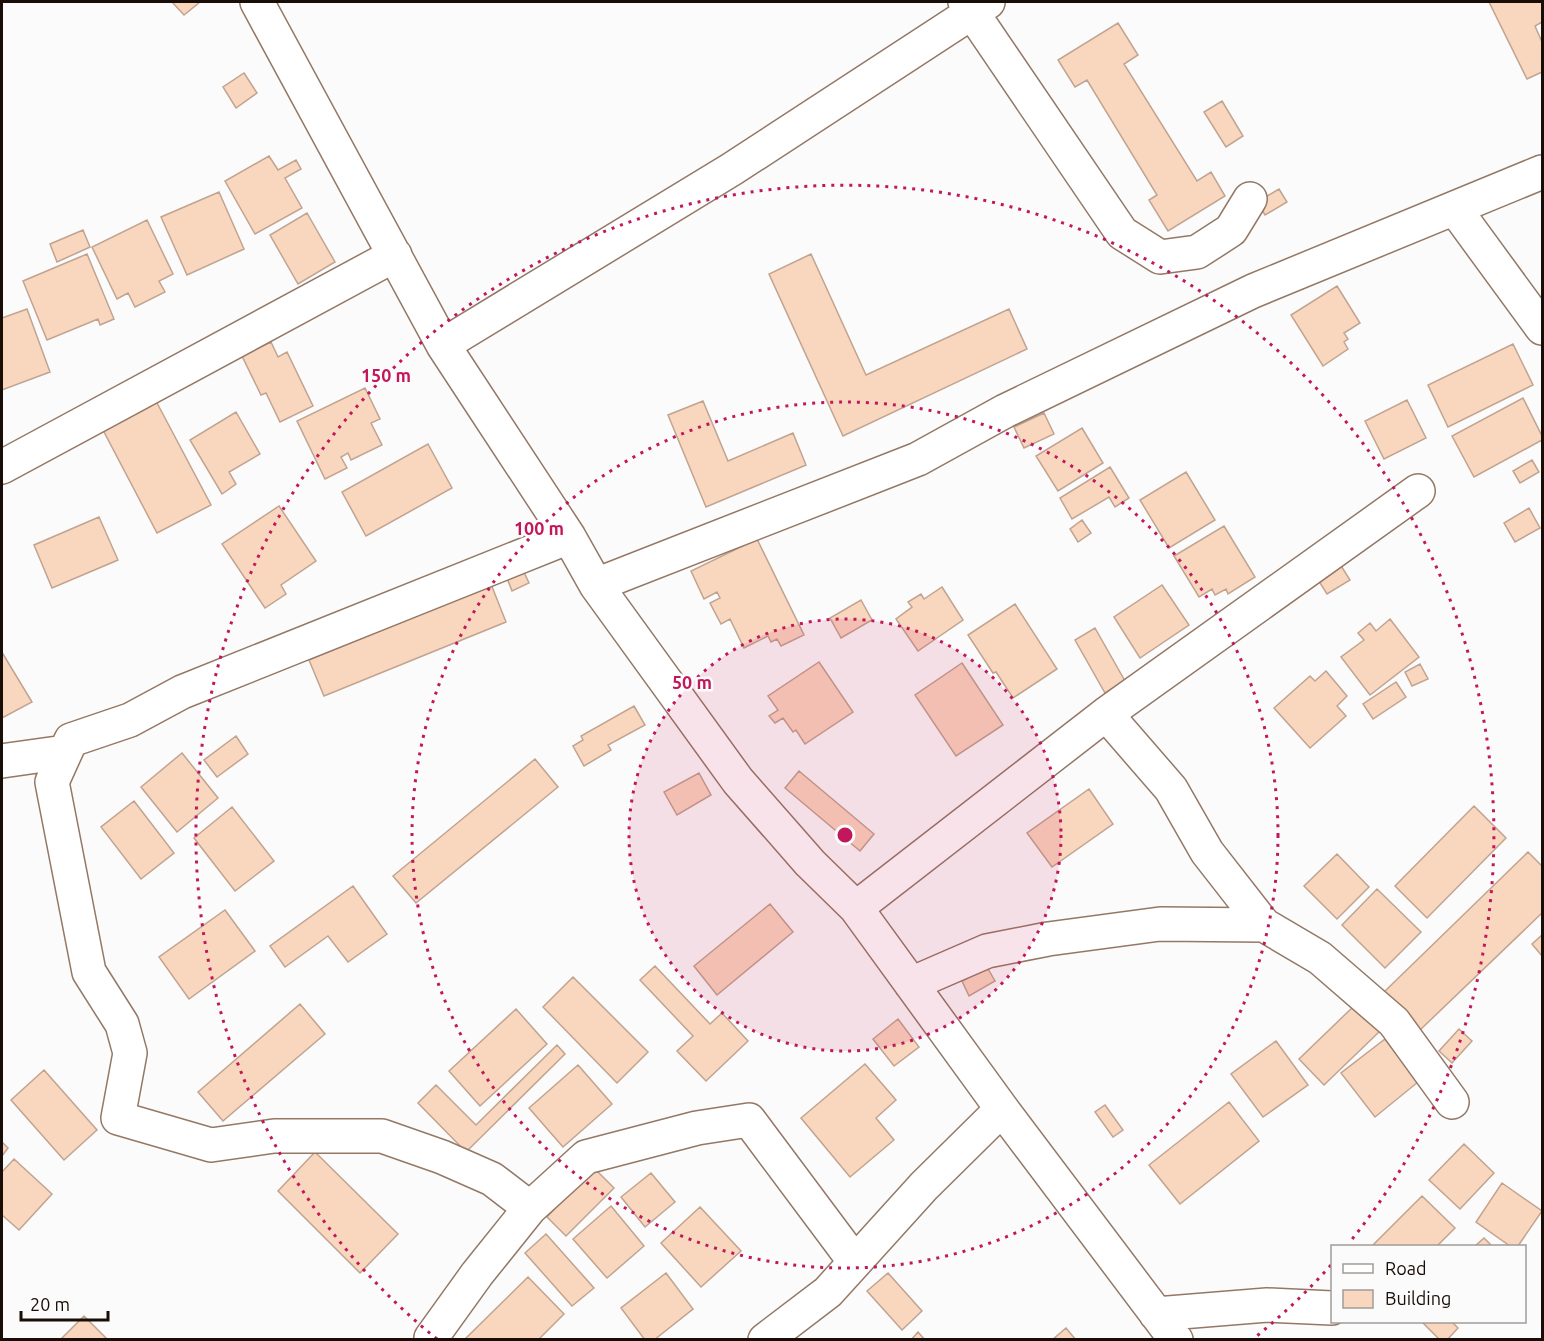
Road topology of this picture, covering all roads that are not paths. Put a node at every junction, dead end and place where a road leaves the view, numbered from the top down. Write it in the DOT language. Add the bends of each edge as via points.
graph roads {
  1 [pos="257,2"];
  2 [pos="975,5"];
  3 [pos="1542,172"];
  4 [pos="1250,199"];
  5 [pos="1455,209"];
  6 [pos="395,255"];
  7 [pos="1542,328"];
  8 [pos="443,345"];
  9 [pos="2,467"];
  10 [pos="1418,491"];
  11 [pos="569,537"];
  12 [pos="596,585"];
  13 [pos="1106,714"];
  14 [pos="65,752"];
  15 [pos="2,761"];
  16 [pos="855,908"];
  17 [pos="1264,925"];
  18 [pos="911,984"];
  19 [pos="1452,1102"];
  20 [pos="1002,1109"];
  21 [pos="531,1208"];
  22 [pos="855,1262"];
  23 [pos="1331,1308"];
  24 [pos="1156,1314"];
  25 [pos="432,1340"];
  26 [pos="765,1340"];
  27 [pos="1176,1340"];
  1 -- 6 [label="street"];
  2 -- 4 [label="street" via="1122,232 1160,257 1197,252 1231,230"];
  2 -- 8 [label="street" via="732,169"];
  3 -- 5 [label="street"];
  5 -- 7 [label="street"];
  5 -- 12 [label="street" via="1253,291 1005,411 918,459"];
  6 -- 8 [label="street"];
  6 -- 9 [label="street"];
  8 -- 11 [label="street"];
  10 -- 13 [label="street"];
  11 -- 12 [label="street"];
  11 -- 14 [label="street" via="182,692 130,720 71,740"];
  12 -- 16 [label="street" via="738,781"];
  13 -- 16 [label="street"];
  13 -- 17 [label="street" via="1171,789 1207,852"];
  14 -- 15 [label="street"];
  14 -- 21 [label="street" via="52,782 89,972 122,1024 130,1053 117,1119 211,1145 274,1136 382,1136 492,1179"];
  16 -- 18 [label="street"];
  17 -- 18 [label="street" via="1160,924 1048,939 987,951"];
  17 -- 19 [label="street" via="1320,958 1394,1022"];
  18 -- 20 [label="street"];
  20 -- 22 [label="street"];
  20 -- 24 [label="street"];
  21 -- 22 [label="street" via="585,1157 697,1128 749,1120"];
  21 -- 25 [label="street" via="477,1274"];
  22 -- 26 [label="street" via="828,1292"];
  23 -- 24 [label="street" via="1267,1305"];
  24 -- 27 [label="street"];
}
